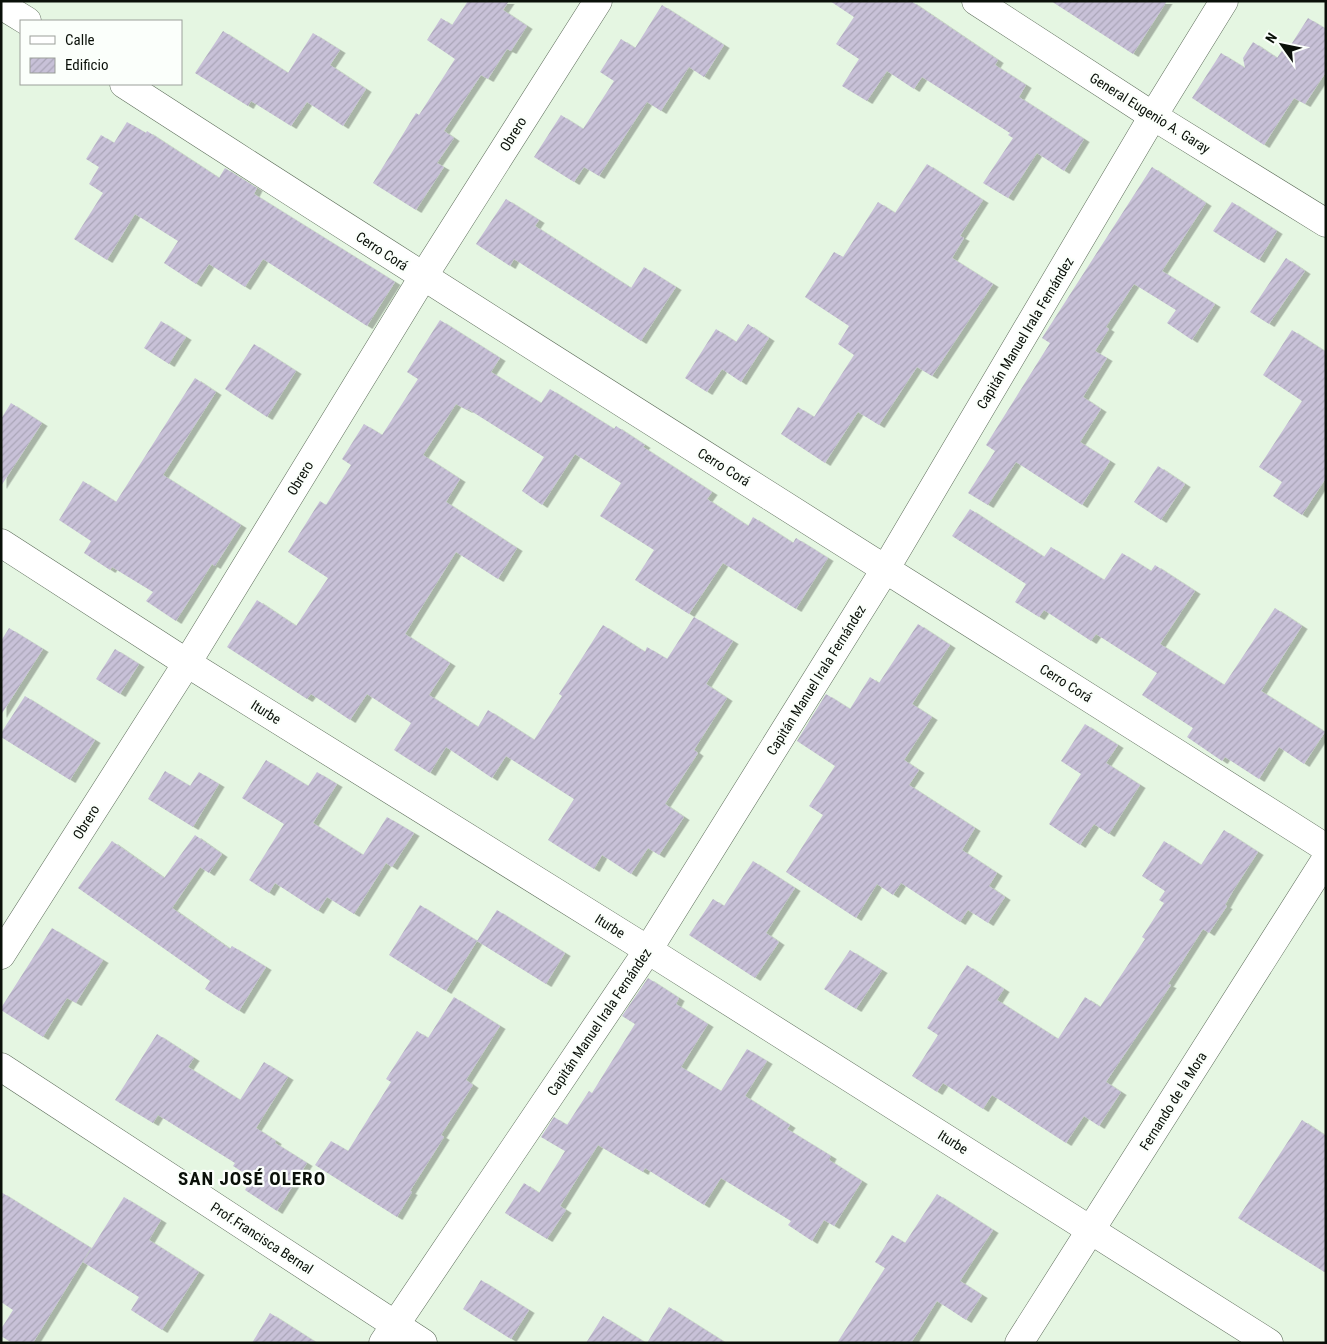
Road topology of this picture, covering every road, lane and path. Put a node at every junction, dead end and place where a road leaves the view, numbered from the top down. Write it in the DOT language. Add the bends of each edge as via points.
graph roads {
  1 [pos="598,1"];
  2 [pos="976,1"];
  3 [pos="1224,1"];
  4 [pos="1,5"];
  5 [pos="25,20"];
  6 [pos="126,85"];
  7 [pos="1153,116"];
  8 [pos="1326,223"];
  9 [pos="423,278"];
  10 [pos="1,543"];
  11 [pos="886,568"];
  12 [pos="187,663"];
  13 [pos="1326,848"];
  14 [pos="1326,860"];
  15 [pos="648,950"];
  16 [pos="1,955"];
  17 [pos="1,1067"];
  18 [pos="1092,1230"];
  19 [pos="388,1334"];
  20 [pos="423,1343"];
  21 [pos="1019,1343"];
  22 [pos="1269,1343"];
  1 -- 9 [label="street, Obrero"];
  2 -- 7 [label="street, General Eugenio A. Garay"];
  3 -- 7 [label="street, Capitán Manuel Irala Fernández"];
  4 -- 5 [label="street"];
  6 -- 9 [label="street, Cerro Corá"];
  7 -- 8 [label="street, General Eugenio A. Garay"];
  7 -- 11 [label="street, Capitán Manuel Irala Fernández"];
  9 -- 11 [label="street, Cerro Corá"];
  9 -- 12 [label="street, Obrero"];
  10 -- 12 [label="street, Iturbe"];
  11 -- 13 [label="street, Cerro Corá"];
  11 -- 15 [label="street, Capitán Manuel Irala Fernández"];
  12 -- 15 [label="street, Iturbe"];
  12 -- 16 [label="street, Obrero"];
  14 -- 18 [label="street, Fernando de la Mora"];
  15 -- 18 [label="street, Iturbe"];
  15 -- 19 [label="street, Capitán Manuel Irala Fernández"];
  17 -- 19 [label="street, Prof.Francisca Bernal"];
  18 -- 21 [label="street, Fernando de la Mora"];
  18 -- 22 [label="street, Iturbe"];
  19 -- 20 [label="street, Prof.Francisca Bernal"];
}
